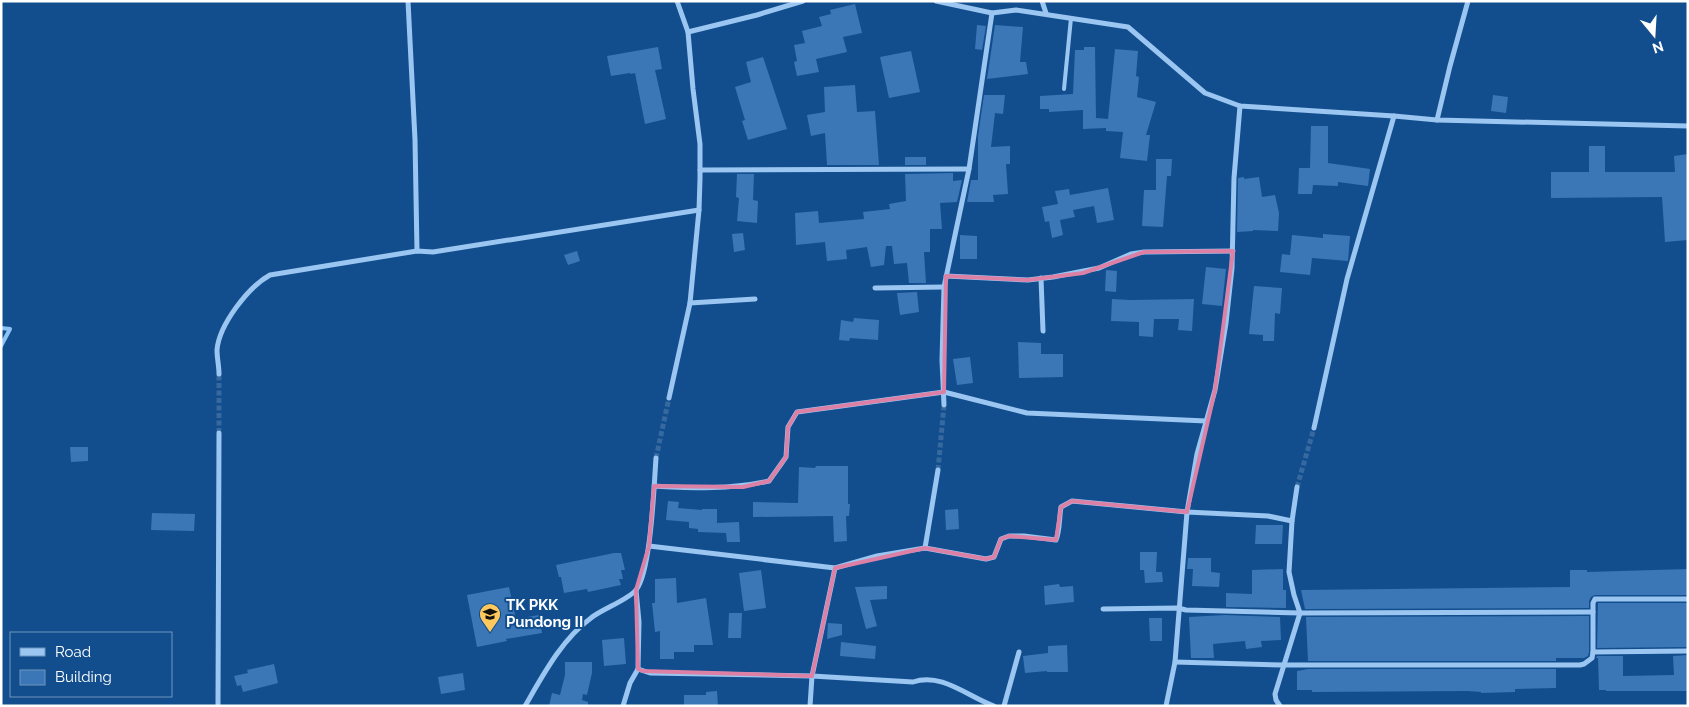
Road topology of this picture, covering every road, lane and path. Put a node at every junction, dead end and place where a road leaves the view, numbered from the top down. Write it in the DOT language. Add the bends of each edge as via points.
graph roads {
  1 [pos="408,1"];
  2 [pos="677,1"];
  3 [pos="803,1"];
  4 [pos="936,1"];
  5 [pos="1042,1"];
  6 [pos="1468,1"];
  7 [pos="992,13"];
  8 [pos="1046,13"];
  9 [pos="1070,18"];
  10 [pos="688,32"];
  11 [pos="1064,88"];
  12 [pos="1240,106"];
  13 [pos="1394,116"];
  14 [pos="1437,120"];
  15 [pos="1688,126"];
  16 [pos="969,169"];
  17 [pos="700,170"];
  18 [pos="699,210"];
  19 [pos="417,251"];
  20 [pos="1233,251"];
  21 [pos="946,276"];
  22 [pos="1041,278"];
  23 [pos="944,287"];
  24 [pos="875,288"];
  25 [pos="755,299"];
  26 [pos="690,303"];
  27 [pos="1043,331"];
  28 [pos="219,374"];
  29 [pos="944,392"];
  30 [pos="669,398"];
  31 [pos="944,405"];
  32 [pos="1206,421"];
  33 [pos="1314,428"];
  34 [pos="219,433"];
  35 [pos="656,458"];
  36 [pos="938,470"];
  37 [pos="654,486"];
  38 [pos="1297,487"];
  39 [pos="1187,512"];
  40 [pos="1292,521"];
  41 [pos="649,546"];
  42 [pos="925,548"];
  43 [pos="835,568"];
  44 [pos="636,590"];
  45 [pos="1688,599"];
  46 [pos="1178,608"];
  47 [pos="1104,609"];
  48 [pos="1593,612"];
  49 [pos="1300,613"];
  50 [pos="1688,651"];
  51 [pos="1019,652"];
  52 [pos="1593,652"];
  53 [pos="1174,662"];
  54 [pos="1283,665"];
  55 [pos="638,670"];
  56 [pos="812,676"];
  57 [pos="218,706"];
  58 [pos="525,706"];
  59 [pos="623,706"];
  60 [pos="810,706"];
  61 [pos="994,706"];
  62 [pos="1004,706"];
  63 [pos="1166,706"];
  64 [pos="1280,706"];
  1 -- 19 [label="street"];
  2 -- 10 [label="street"];
  3 -- 10 [label="street"];
  4 -- 7 [label="street"];
  5 -- 8 [label="street"];
  6 -- 14 [label="street"];
  7 -- 8 [label="street" via="1016,10"];
  7 -- 16 [label="street"];
  8 -- 9 [label="street"];
  9 -- 11 [label="lane"];
  9 -- 12 [label="street" via="1128,27 1205,93"];
  10 -- 17 [label="street"];
  12 -- 13 [label="street"];
  12 -- 20 [label="street" via="1234,178"];
  13 -- 14 [label="street"];
  13 -- 33 [label="street" via="1347,279"];
  14 -- 15 [label="street"];
  16 -- 17 [label="street"];
  16 -- 21 [label="street"];
  17 -- 18 [label="street"];
  18 -- 19 [label="street" via="433,252"];
  18 -- 26 [label="street"];
  19 -- 28 [label="street" via="270,275 260,280 225,327 217,349"];
  20 -- 22 [label="street" via="1144,252 1083,273"];
  20 -- 32 [label="street" via="1215,390"];
  21 -- 22 [label="street"];
  21 -- 23 [label="street"];
  22 -- 27 [label="street"];
  23 -- 24 [label="street"];
  23 -- 29 [label="street"];
  25 -- 26 [label="street"];
  26 -- 30 [label="street"];
  29 -- 31 [label="street"];
  29 -- 32 [label="street" via="1027,412"];
  29 -- 37 [label="street" via="797,412 788,427 786,457 769,481 743,487"];
  32 -- 39 [label="street"];
  34 -- 57 [label="street"];
  35 -- 37 [label="street"];
  36 -- 42 [label="street"];
  37 -- 41 [label="street"];
  38 -- 40 [label="street"];
  39 -- 40 [label="street" via="1268,516"];
  39 -- 42 [label="street" via="1072,501 1061,508 1056,540 1009,536 1001,539 994,557 986,559"];
  39 -- 46 [label="street"];
  40 -- 49 [label="street" via="1289,572"];
  41 -- 43 [label="street"];
  41 -- 44 [label="street"];
  42 -- 43 [label="street"];
  43 -- 56 [label="street"];
  44 -- 55 [label="street"];
  44 -- 58 [label="street" via="591,617 574,633 546,670"];
  45 -- 48 [label="street" via="1595,599"];
  46 -- 47 [label="street"];
  46 -- 49 [label="street"];
  46 -- 53 [label="street"];
  48 -- 49 [label="street"];
  48 -- 52 [label="street"];
  49 -- 54 [label="street"];
  50 -- 52 [label="street"];
  51 -- 62 [label="street"];
  52 -- 54 [label="street" via="1592,658 1580,665"];
  53 -- 54 [label="street"];
  53 -- 63 [label="street"];
  54 -- 64 [label="street" via="1275,694"];
  55 -- 56 [label="street" via="650,673"];
  55 -- 59 [label="street"];
  56 -- 60 [label="street"];
  56 -- 61 [label="street" via="913,682 923,678 938,680"];
}
